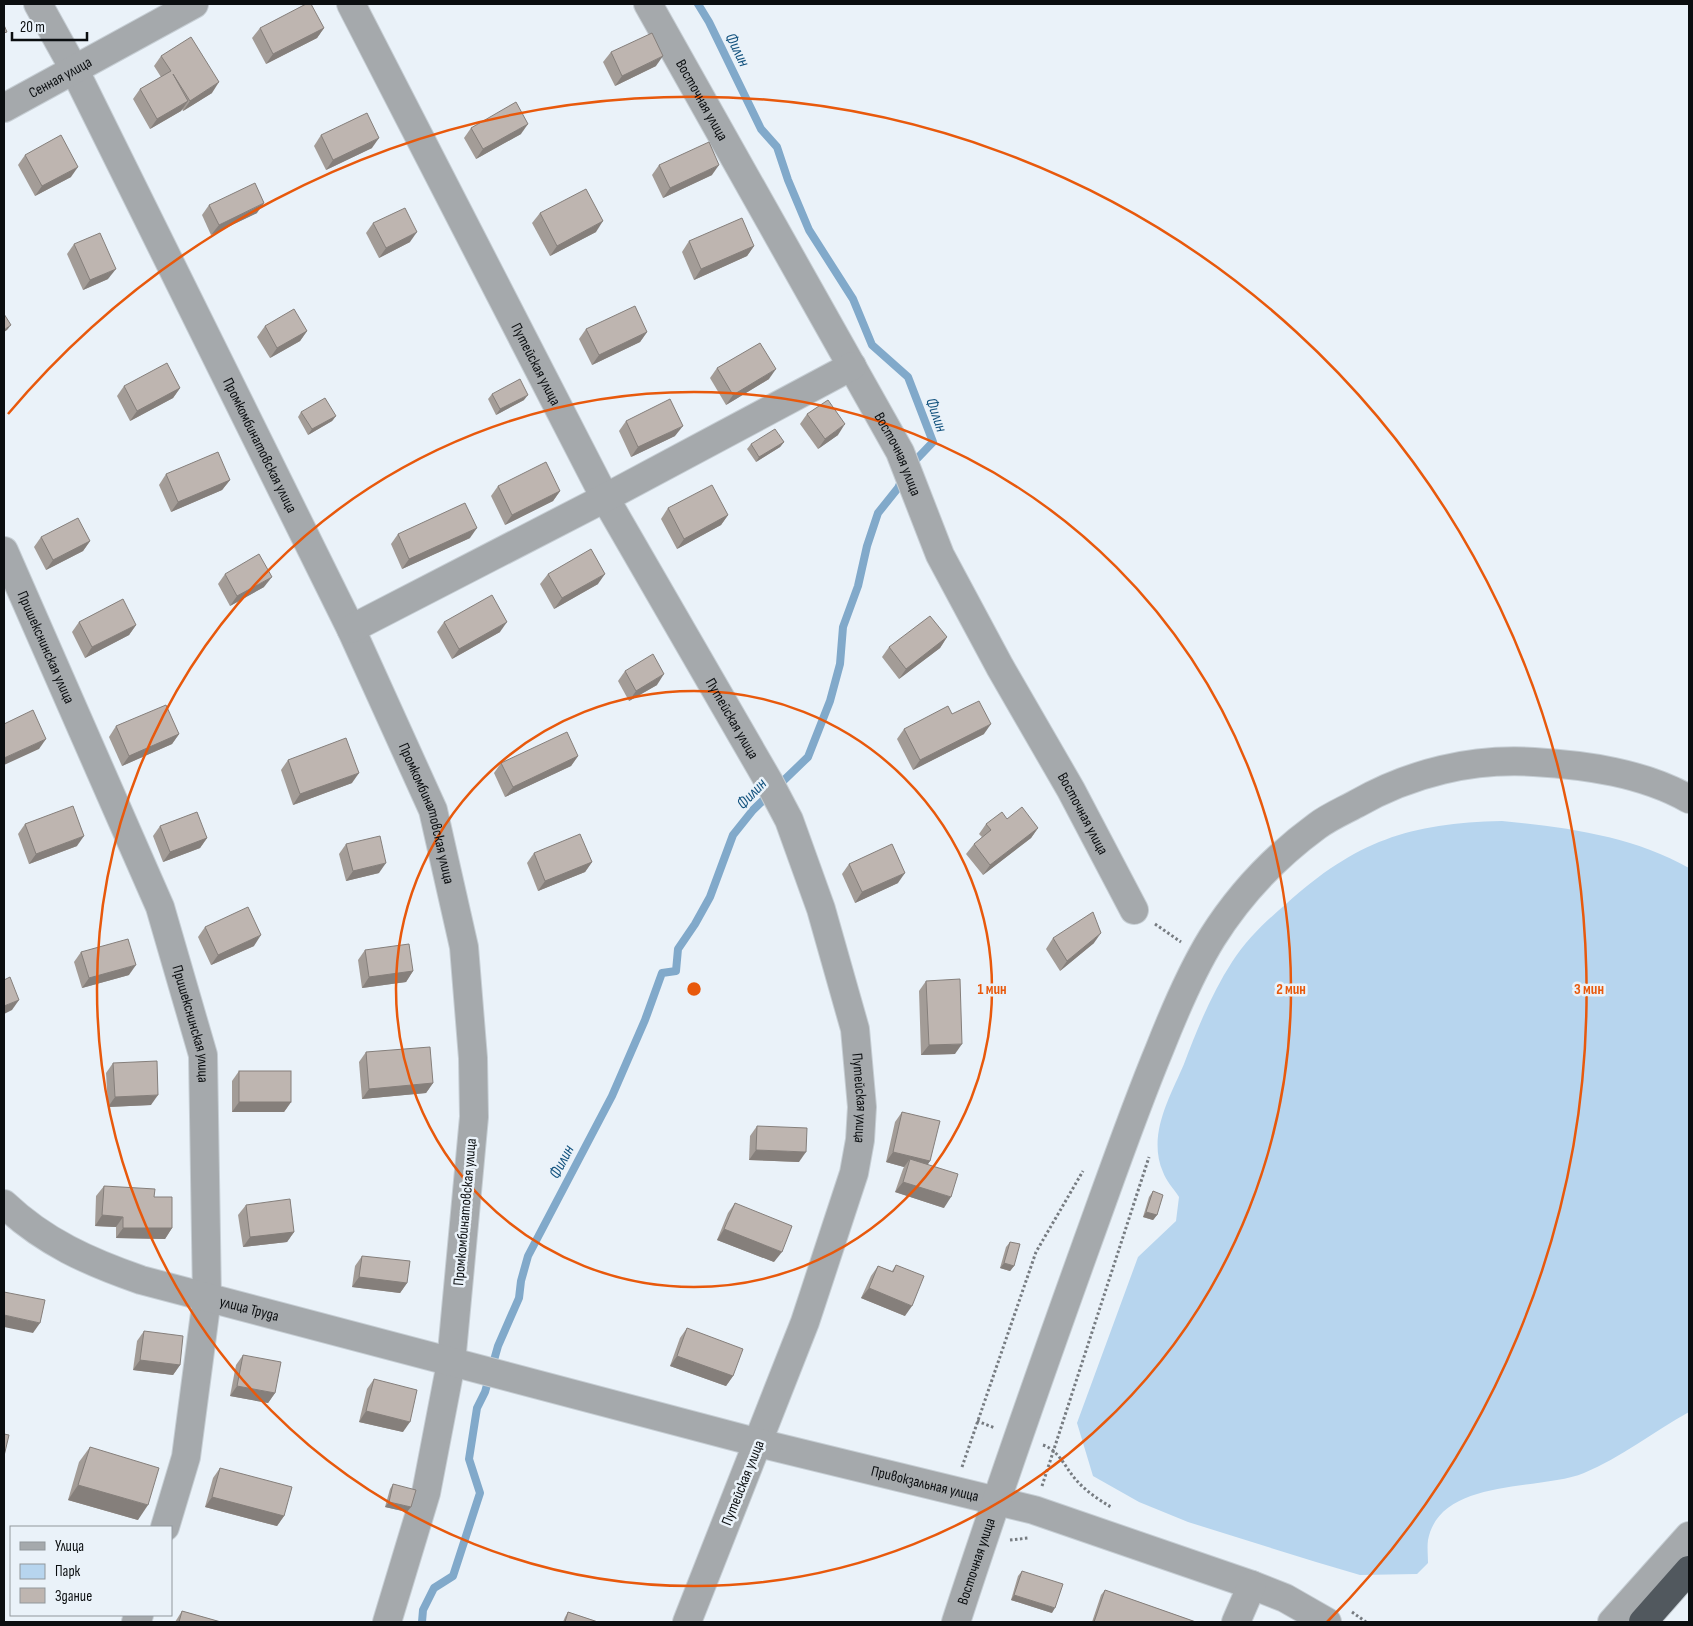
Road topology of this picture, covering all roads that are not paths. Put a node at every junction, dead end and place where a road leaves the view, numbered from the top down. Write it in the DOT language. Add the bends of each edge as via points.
graph roads {
  1 [pos="38,4"];
  2 [pos="194,4"];
  3 [pos="351,4"];
  4 [pos="648,4"];
  5 [pos="74,70"];
  6 [pos="4,108"];
  7 [pos="852,366"];
  8 [pos="605,498"];
  9 [pos="4,550"];
  10 [pos="352,629"];
  11 [pos="1689,799"];
  12 [pos="1134,910"];
  13 [pos="4,1204"];
  14 [pos="208,1298"];
  15 [pos="451,1363"];
  16 [pos="511,1377"];
  17 [pos="759,1443"];
  18 [pos="996,1500"];
  19 [pos="165,1526"];
  20 [pos="1689,1536"];
  21 [pos="1689,1570"];
  22 [pos="1252,1585"];
  23 [pos="387,1622"];
  24 [pos="687,1622"];
  25 [pos="956,1622"];
  26 [pos="1236,1622"];
  27 [pos="1326,1622"];
  28 [pos="1612,1622"];
  29 [pos="1643,1622"];
  1 -- 5 [label="street, Промкомбинатовская улица"];
  2 -- 5 [label="street, Сенная улица"];
  3 -- 8 [label="street, Путейская улица"];
  4 -- 7 [label="street, Восточная улица"];
  5 -- 6 [label="street, Сенная улица"];
  5 -- 10 [label="street, Промкомбинатовская улица"];
  7 -- 8 [label="street"];
  7 -- 12 [label="street, Восточная улица" via="900,452 940,556"];
  8 -- 10 [label="street"];
  8 -- 17 [label="street, Путейская улица" via="789,820 821,909 855,1029 862,1107 854,1173"];
  9 -- 14 [label="street, Пришекснинская улица" via="160,907 203,1055"];
  10 -- 15 [label="street, Промкомбинатовская улица" via="433,810 464,947 474,1117"];
  11 -- 18 [label="street, Восточная улица" via="1660,786 1584,767 1521,761 1458,766 1411,777 1371,795 1318,825 1268,869 1213,936 1172,1016"];
  13 -- 14 [label="street, улица Труда" via="33,1230 74,1254 141,1280"];
  14 -- 15 [label="street, улица Труда"];
  14 -- 19 [label="street, Пришекснинская улица" via="186,1457"];
  15 -- 16 [label="street, улица Труда"];
  15 -- 23 [label="street, Промкомбинатовская улица" via="426,1493"];
  16 -- 17 [label="street, Привокзальная улица"];
  17 -- 18 [label="street, Привокзальная улица"];
  17 -- 24 [label="street, Путейская улица"];
  18 -- 22 [label="street, Привокзальная улица"];
  18 -- 25 [label="street, Восточная улица"];
  20 -- 28 [label="street"];
  21 -- 29 [label="highway"];
  22 -- 26 [label="street"];
  22 -- 27 [label="street, Привокзальная улица" via="1285,1598"];
}
